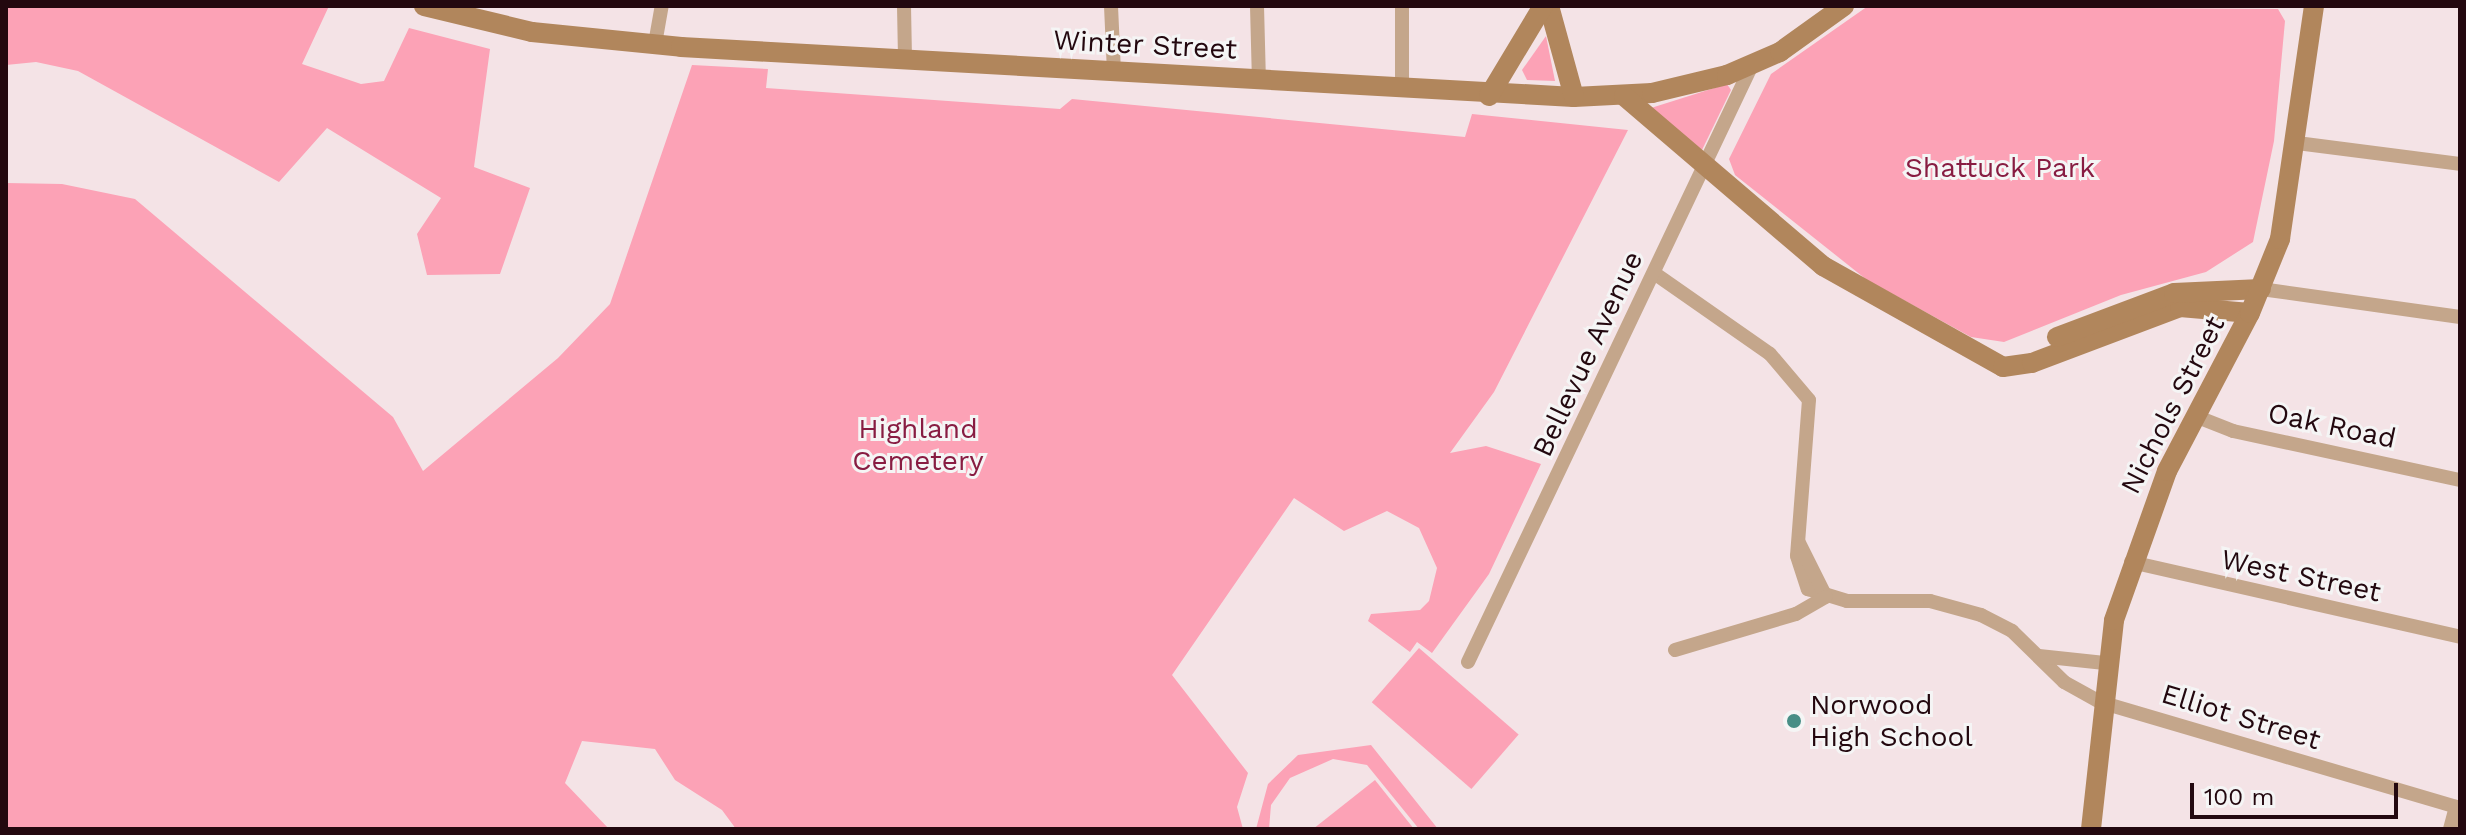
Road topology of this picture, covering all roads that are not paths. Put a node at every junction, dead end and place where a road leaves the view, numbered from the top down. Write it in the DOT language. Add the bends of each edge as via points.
graph roads {
  1 [pos="424,6"];
  2 [pos="662,6"];
  3 [pos="904,6"];
  4 [pos="1111,6"];
  5 [pos="1257,6"];
  6 [pos="1402,6"];
  7 [pos="1546,6"];
  8 [pos="1844,6"];
  9 [pos="2318,7"];
  10 [pos="655,44"];
  11 [pos="905,59"];
  12 [pos="1752,65"];
  13 [pos="1114,72"];
  14 [pos="1259,80"];
  15 [pos="1402,89"];
  16 [pos="1489,96"];
  17 [pos="1624,96"];
  18 [pos="1574,97"];
  19 [pos="2297,143"];
  20 [pos="2460,164"];
  21 [pos="1704,165"];
  22 [pos="1654,273"];
  23 [pos="2261,289"];
  24 [pos="2250,313"];
  25 [pos="2460,317"];
  26 [pos="2072,338"];
  27 [pos="2195,416"];
  28 [pos="2460,480"];
  29 [pos="2131,562"];
  30 [pos="1826,597"];
  31 [pos="2460,637"];
  32 [pos="1675,650"];
  33 [pos="2039,656"];
  34 [pos="1468,662"];
  35 [pos="2105,663"];
  36 [pos="2100,702"];
  37 [pos="2458,807"];
  38 [pos="2091,829"];
  39 [pos="2450,829"];
  1 -- 10 [label="street, Winter Street" via="532,32"];
  2 -- 10 [label="street"];
  3 -- 11 [label="street"];
  4 -- 13 [label="street"];
  5 -- 14 [label="street"];
  6 -- 15 [label="street"];
  7 -- 16 [label="street"];
  7 -- 18 [label="street"];
  8 -- 12 [label="street, Winter Street"];
  9 -- 19 [label="street, Nichols Street"];
  10 -- 11 [label="street, Winter Street"];
  11 -- 13 [label="street, Winter Street"];
  12 -- 17 [label="street, Winter Street"];
  12 -- 21 [label="street, Bellevue Avenue"];
  13 -- 14 [label="street, Winter Street"];
  14 -- 15 [label="street, Winter Street"];
  15 -- 16 [label="street, Winter Street"];
  16 -- 18 [label="street, Winter Street"];
  17 -- 18 [label="street, Winter Street"];
  17 -- 21 [label="street"];
  19 -- 20 [label="street"];
  19 -- 23 [label="street, Nichols Street" via="2286,215"];
  21 -- 22 [label="street, Bellevue Avenue"];
  21 -- 26 [label="street" via="1823,266 1977,354 2019,353"];
  22 -- 30 [label="street" via="1770,354 1809,400 1799,543"];
  22 -- 34 [label="street, Bellevue Avenue"];
  23 -- 24 [label="street, Nichols Street"];
  23 -- 25 [label="street"];
  23 -- 26 [label="street" via="2182,291"];
  24 -- 26 [label="street" via="2180,307"];
  24 -- 27 [label="street, Nichols Street"];
  27 -- 28 [label="street, Oak Road"];
  27 -- 29 [label="street, Nichols Street"];
  29 -- 31 [label="street, West Street"];
  29 -- 35 [label="street, Nichols Street"];
  30 -- 32 [label="street" via="1796,614"];
  30 -- 33 [label="street, Elliot Street" via="1964,609 1998,622"];
  33 -- 35 [label="street"];
  33 -- 36 [label="street, Elliot Street" via="2064,682"];
  35 -- 36 [label="street, Nichols Street"];
  36 -- 37 [label="street, Elliot Street"];
  36 -- 38 [label="street, Nichols Street"];
  37 -- 39 [label="street"];
}
